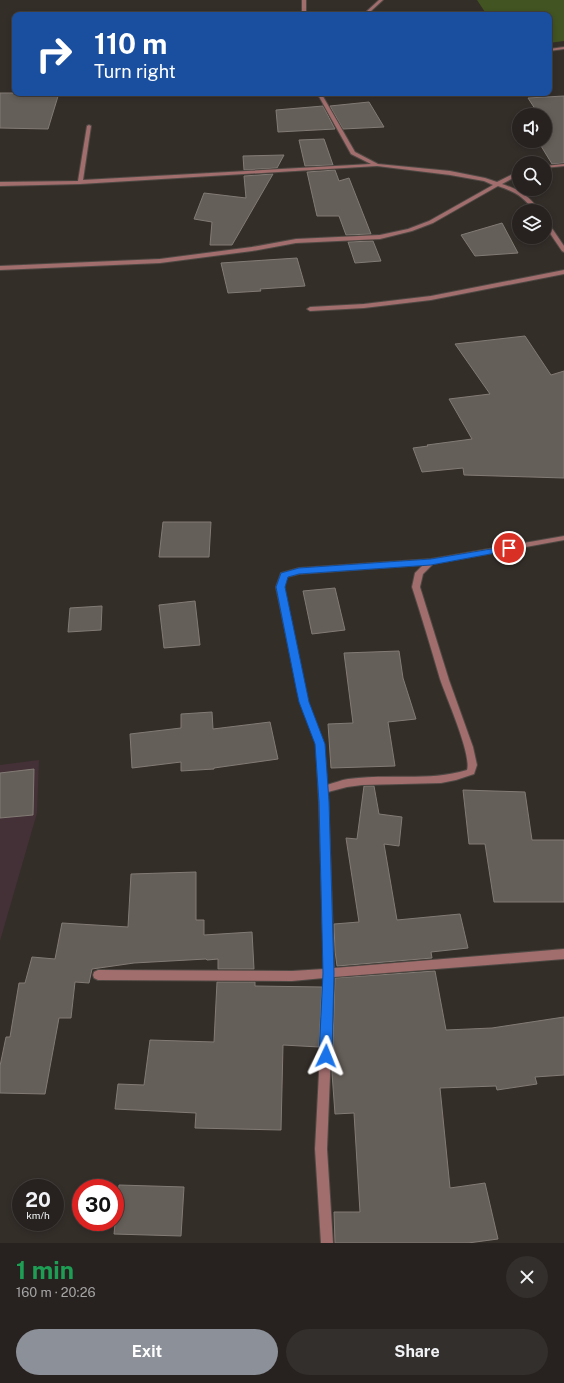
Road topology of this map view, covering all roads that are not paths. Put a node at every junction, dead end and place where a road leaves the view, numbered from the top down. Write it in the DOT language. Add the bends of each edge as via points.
graph roads {
  1 [pos="304,0"];
  2 [pos="381,0"];
  3 [pos="304,12"];
  4 [pos="370,12"];
  5 [pos="564,48"];
  6 [pos="552,50"];
  7 [pos="321,96"];
  8 [pos="88,126"];
  9 [pos="376,165"];
  10 [pos="564,165"];
  11 [pos="552,166"];
  12 [pos="512,177"];
  13 [pos="80,182"];
  14 [pos="0,184"];
  15 [pos="498,184"];
  16 [pos="532,204"];
  17 [pos="552,232"];
  18 [pos="564,250"];
  19 [pos="0,268"];
  20 [pos="564,272"];
  21 [pos="310,309"];
  22 [pos="564,538"];
  23 [pos="431,562"];
  24 [pos="323,790"];
  25 [pos="564,954"];
  26 [pos="329,973"];
  27 [pos="98,975"];
  28 [pos="327,1243"];
  1 -- 3 [label="street"];
  2 -- 4 [label="street"];
  5 -- 6 [label="street"];
  7 -- 9 [label="street" via="353,153"];
  8 -- 13 [label="street"];
  9 -- 13 [label="street"];
  9 -- 15 [label="street" via="457,174"];
  10 -- 11 [label="street"];
  12 -- 15 [label="street"];
  13 -- 14 [label="street"];
  15 -- 16 [label="street" via="517,191"];
  15 -- 19 [label="street" via="431,222 380,237 296,241 160,261"];
  17 -- 18 [label="street"];
  20 -- 21 [label="street" via="431,298"];
  22 -- 23 [label="street"];
  23 -- 24 [label="street" via="299,571 284,575 280,587 304,702 320,744"];
  23 -- 24 [label="street" via="419,574 416,587 469,747 474,765 471,772 428,780 347,784"];
  24 -- 26 [label="street"];
  25 -- 26 [label="street"];
  26 -- 27 [label="street" via="292,976"];
  26 -- 28 [label="street" via="321,1149"];
}
